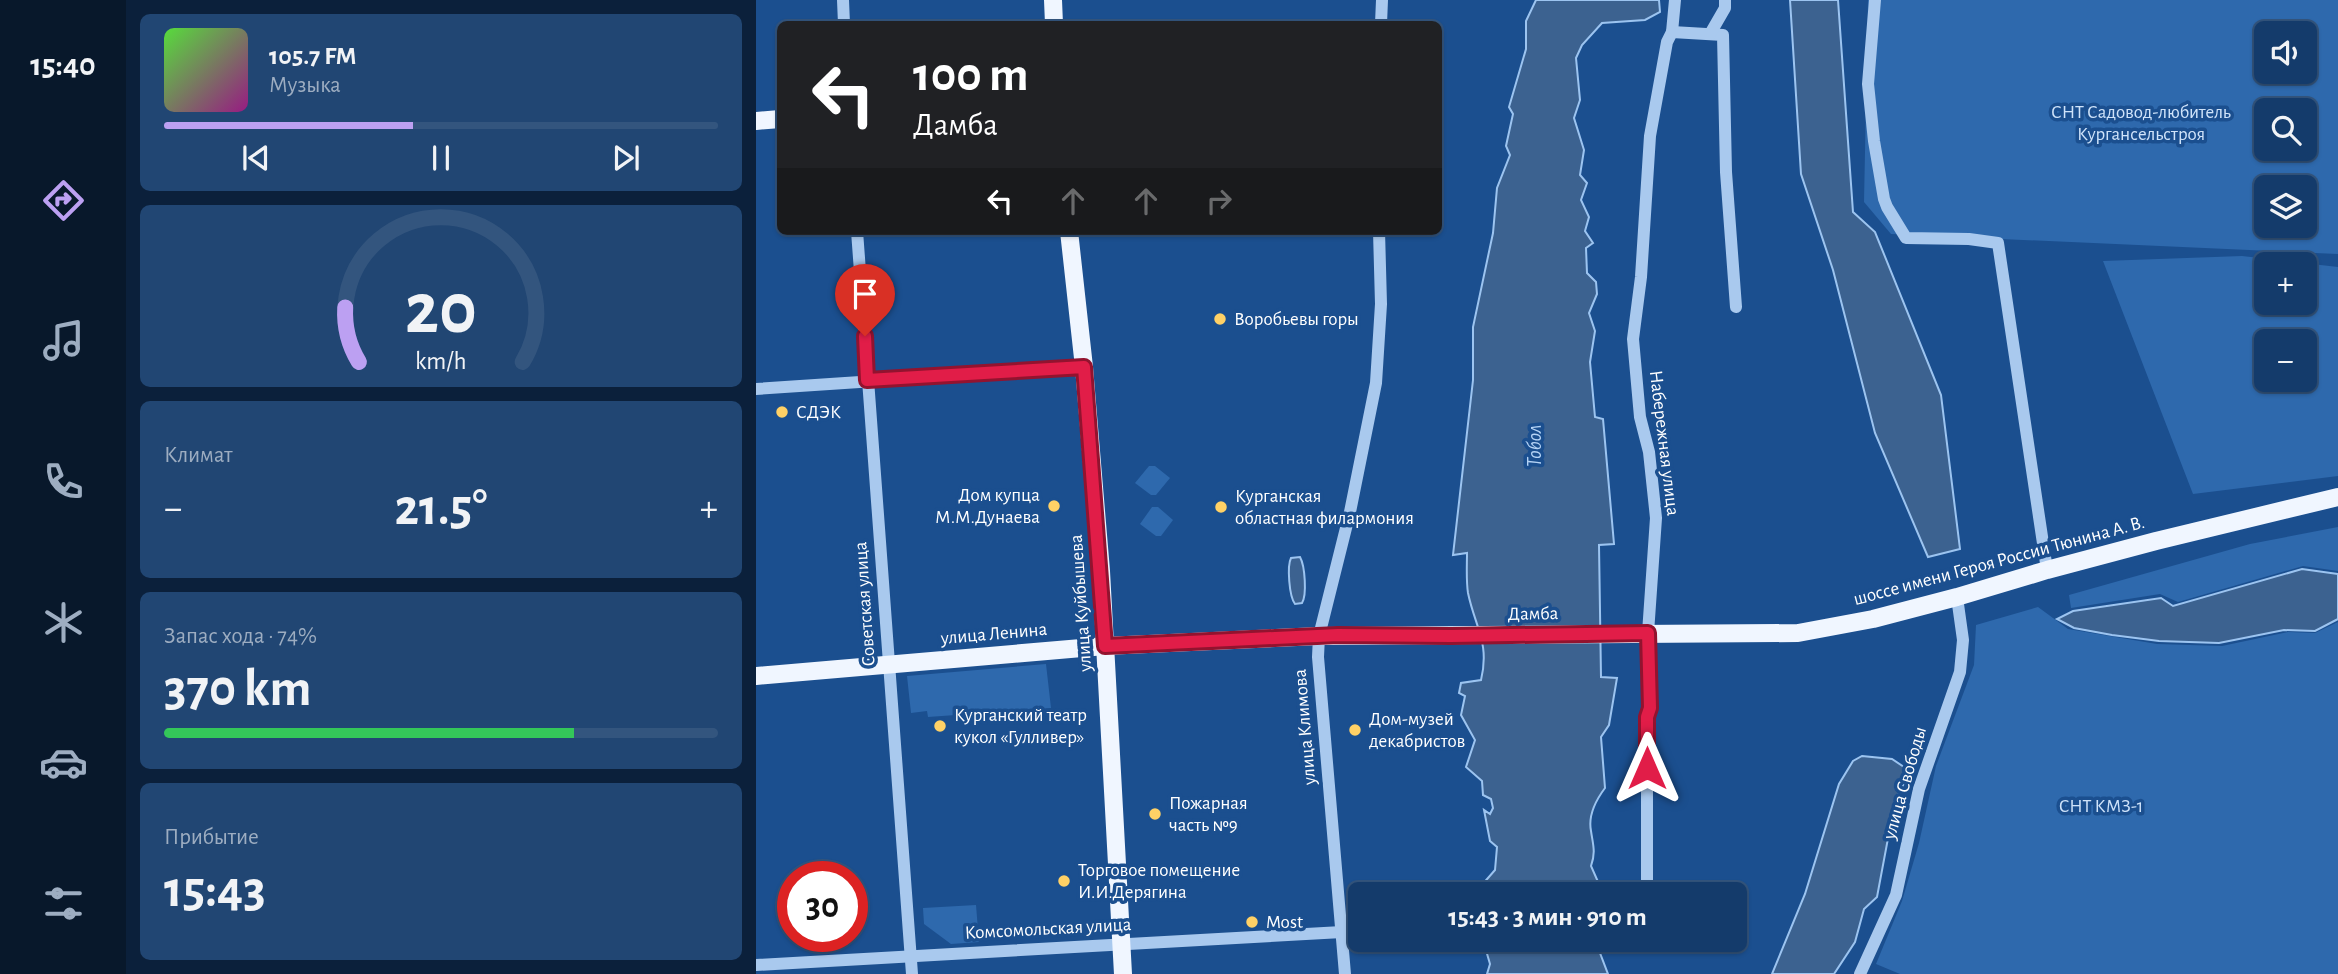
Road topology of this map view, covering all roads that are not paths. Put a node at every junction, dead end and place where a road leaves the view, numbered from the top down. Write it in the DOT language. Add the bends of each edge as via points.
graph roads {
  1 [pos="843,0"];
  2 [pos="1053,0"];
  3 [pos="1382,0"];
  4 [pos="1675,0"];
  5 [pos="1725,0"];
  6 [pos="1875,0"];
  7 [pos="844,21"];
  8 [pos="1054,21"];
  9 [pos="1381,21"];
  10 [pos="1672,32"];
  11 [pos="1717,34"];
  12 [pos="777,119"];
  13 [pos="756,121"];
  14 [pos="857,235"];
  15 [pos="1069,235"];
  16 [pos="1380,235"];
  17 [pos="1736,307"];
  18 [pos="1084,367"];
  19 [pos="867,380"];
  20 [pos="756,389"];
  21 [pos="2338,497"];
  22 [pos="2047,570"];
  23 [pos="1957,597"];
  24 [pos="1648,633"];
  25 [pos="1319,636"];
  26 [pos="1105,646"];
  27 [pos="888,664"];
  28 [pos="756,676"];
  29 [pos="1647,882"];
  30 [pos="1342,932"];
  31 [pos="1121,944"];
  32 [pos="910,956"];
  33 [pos="756,965"];
  34 [pos="912,974"];
  35 [pos="1123,974"];
  36 [pos="1345,974"];
  37 [pos="1860,974"];
  1 -- 7 [label="street"];
  2 -- 8 [label="main road"];
  3 -- 9 [label="street"];
  4 -- 10 [label="street, Набережная улица"];
  5 -- 11 [label="street"];
  6 -- 22 [label="street" via="1868,84 1884,199 1906,238 1998,243"];
  10 -- 11 [label="street"];
  10 -- 24 [label="street, Набережная улица" via="1650,136 1633,338 1656,518"];
  11 -- 17 [label="street"];
  12 -- 13 [label="main road"];
  14 -- 19 [label="street, Советская улица"];
  15 -- 18 [label="main road, улица Куйбышева"];
  16 -- 25 [label="street, улица Климова" via="1376,383"];
  18 -- 19 [label="street"];
  18 -- 26 [label="main road, улица Куйбышева"];
  19 -- 20 [label="street"];
  19 -- 27 [label="street, Советская улица"];
  21 -- 22 [label="main road, шоссе имени Героя России Тюнина А. В."];
  22 -- 23 [label="main road, шоссе имени Героя России Тюнина А. В."];
  23 -- 24 [label="main road, шоссе имени Героя России Тюнина А. В." via="1798,633"];
  23 -- 37 [label="street, улица Свободы" via="1963,640 1960,673 1919,789 1896,895"];
  24 -- 25 [label="main road, Дамба"];
  24 -- 29 [label="street, Набережная улица"];
  25 -- 26 [label="main road, улица Ленина"];
  25 -- 30 [label="street, улица Климова"];
  26 -- 27 [label="main road, улица Ленина"];
  26 -- 31 [label="main road, улица Куйбышева"];
  27 -- 28 [label="main road, улица Ленина"];
  27 -- 32 [label="street, Советская улица"];
  30 -- 31 [label="street, Комсомольская улица"];
  30 -- 36 [label="street, улица Климова"];
  31 -- 32 [label="street, Комсомольская улица"];
  31 -- 35 [label="main road, улица Куйбышева"];
  32 -- 33 [label="street, Комсомольская улица"];
  32 -- 34 [label="street, Советская улица"];
}
